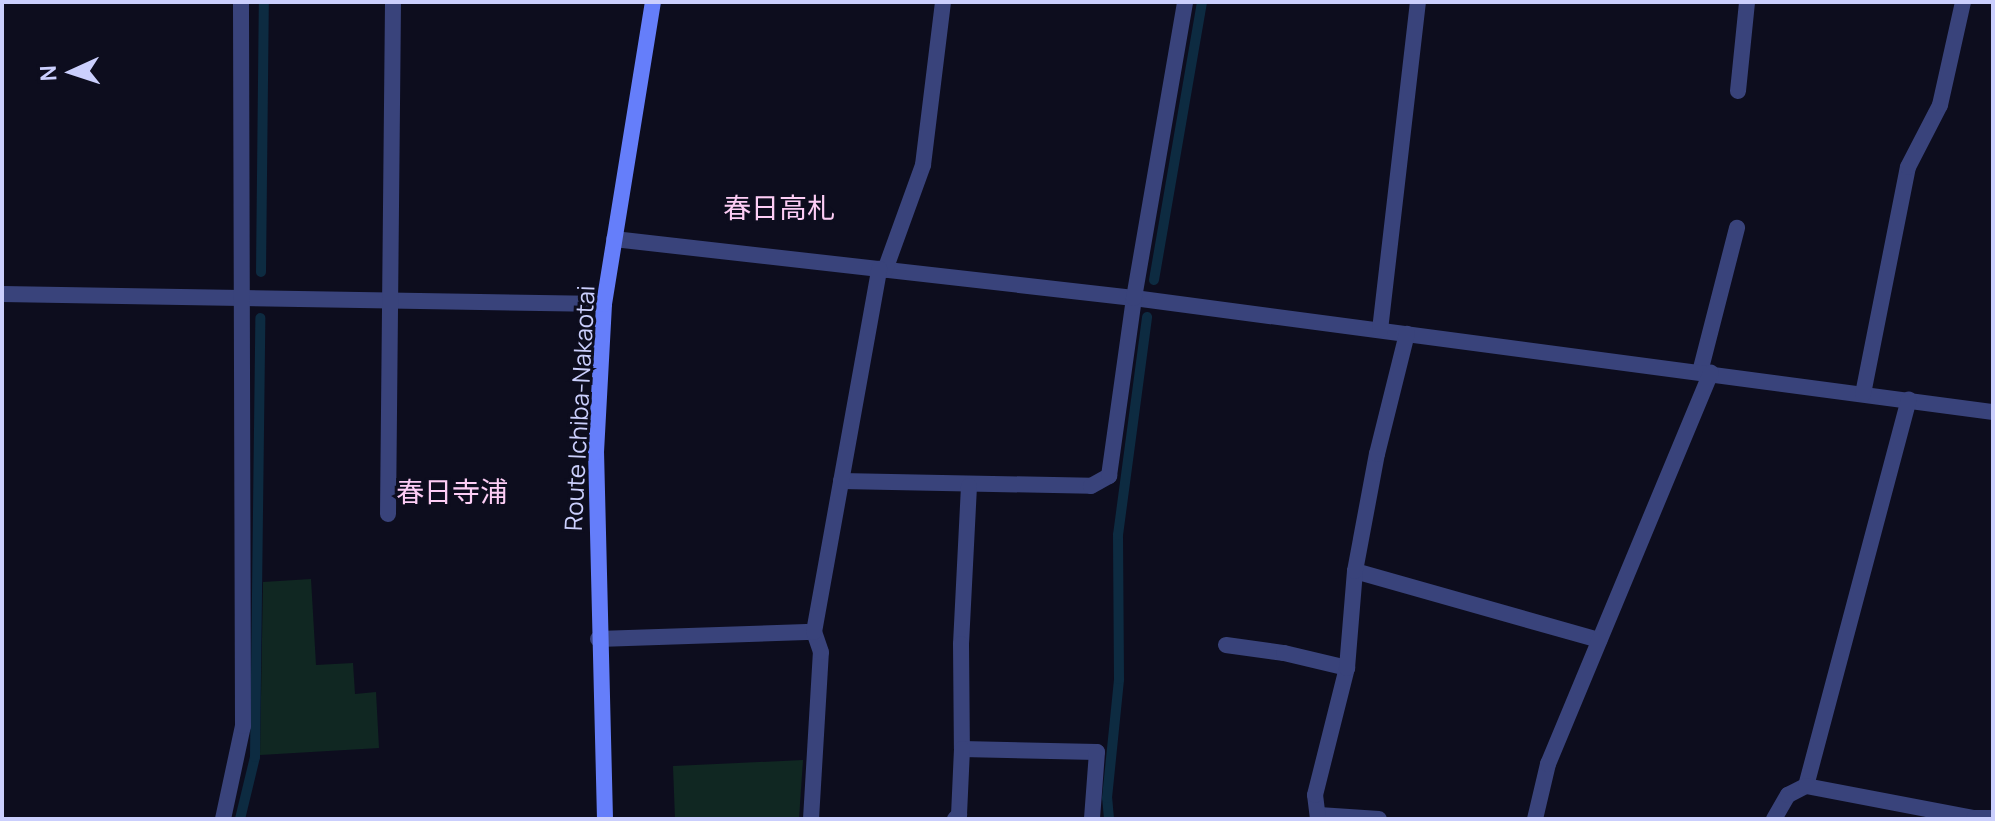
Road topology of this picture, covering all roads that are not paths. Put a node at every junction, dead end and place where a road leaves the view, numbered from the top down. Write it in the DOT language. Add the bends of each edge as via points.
graph roads {
  1 [pos="241,2"];
  2 [pos="393,2"];
  3 [pos="653,2"];
  4 [pos="943,2"];
  5 [pos="1185,2"];
  6 [pos="1418,2"];
  7 [pos="1747,2"];
  8 [pos="1963,2"];
  9 [pos="1738,91"];
  10 [pos="1737,228"];
  11 [pos="614,239"];
  12 [pos="882,269"];
  13 [pos="2,294"];
  14 [pos="1134,298"];
  15 [pos="242,299"];
  16 [pos="391,301"];
  17 [pos="604,304"];
  18 [pos="1380,330"];
  19 [pos="1407,334"];
  20 [pos="1706,373"];
  21 [pos="1863,394"];
  22 [pos="1909,400"];
  23 [pos="1993,412"];
  24 [pos="841,481"];
  25 [pos="969,486"];
  26 [pos="388,514"];
  27 [pos="1355,571"];
  28 [pos="814,632"];
  29 [pos="598,639"];
  30 [pos="1599,640"];
  31 [pos="1226,645"];
  32 [pos="1347,668"];
  33 [pos="962,749"];
  34 [pos="1806,786"];
  35 [pos="1993,816"];
  36 [pos="1319,817"];
  37 [pos="223,819"];
  38 [pos="605,819"];
  39 [pos="811,819"];
  40 [pos="955,819"];
  41 [pos="1092,819"];
  42 [pos="1379,819"];
  43 [pos="1535,819"];
  44 [pos="1774,819"];
  1 -- 15 [label="street"];
  2 -- 16 [label="street"];
  3 -- 11 [label="main road, Route Ichiba-Nakaotai"];
  4 -- 12 [label="street" via="923,165"];
  5 -- 14 [label="street"];
  6 -- 18 [label="street"];
  7 -- 9 [label="street"];
  8 -- 21 [label="street" via="1940,105 1908,167"];
  10 -- 20 [label="street"];
  11 -- 12 [label="street"];
  11 -- 17 [label="main road, Route Ichiba-Nakaotai"];
  12 -- 14 [label="street"];
  12 -- 24 [label="street"];
  13 -- 15 [label="street"];
  14 -- 18 [label="street"];
  14 -- 25 [label="street" via="1109,476 1091,486"];
  15 -- 16 [label="street"];
  15 -- 37 [label="street" via="243,726"];
  16 -- 17 [label="street"];
  16 -- 26 [label="street"];
  17 -- 29 [label="main road, Route Ichiba-Nakaotai" via="596,452"];
  18 -- 19 [label="street"];
  19 -- 20 [label="street"];
  19 -- 27 [label="street"];
  20 -- 21 [label="street"];
  20 -- 30 [label="street"];
  21 -- 22 [label="street"];
  22 -- 23 [label="street"];
  22 -- 34 [label="street"];
  24 -- 25 [label="street"];
  24 -- 28 [label="street"];
  25 -- 33 [label="street"];
  27 -- 30 [label="street"];
  27 -- 32 [label="street"];
  28 -- 29 [label="street"];
  28 -- 39 [label="street" via="821,652"];
  29 -- 38 [label="main road, Route Ichiba-Nakaotai"];
  30 -- 43 [label="street" via="1548,764"];
  31 -- 32 [label="street"];
  32 -- 36 [label="street" via="1315,795"];
  33 -- 40 [label="street"];
  33 -- 41 [label="street" via="1097,752"];
  34 -- 35 [label="street" via="1974,818"];
  34 -- 44 [label="street" via="1788,795"];
  36 -- 42 [label="street"];
}
